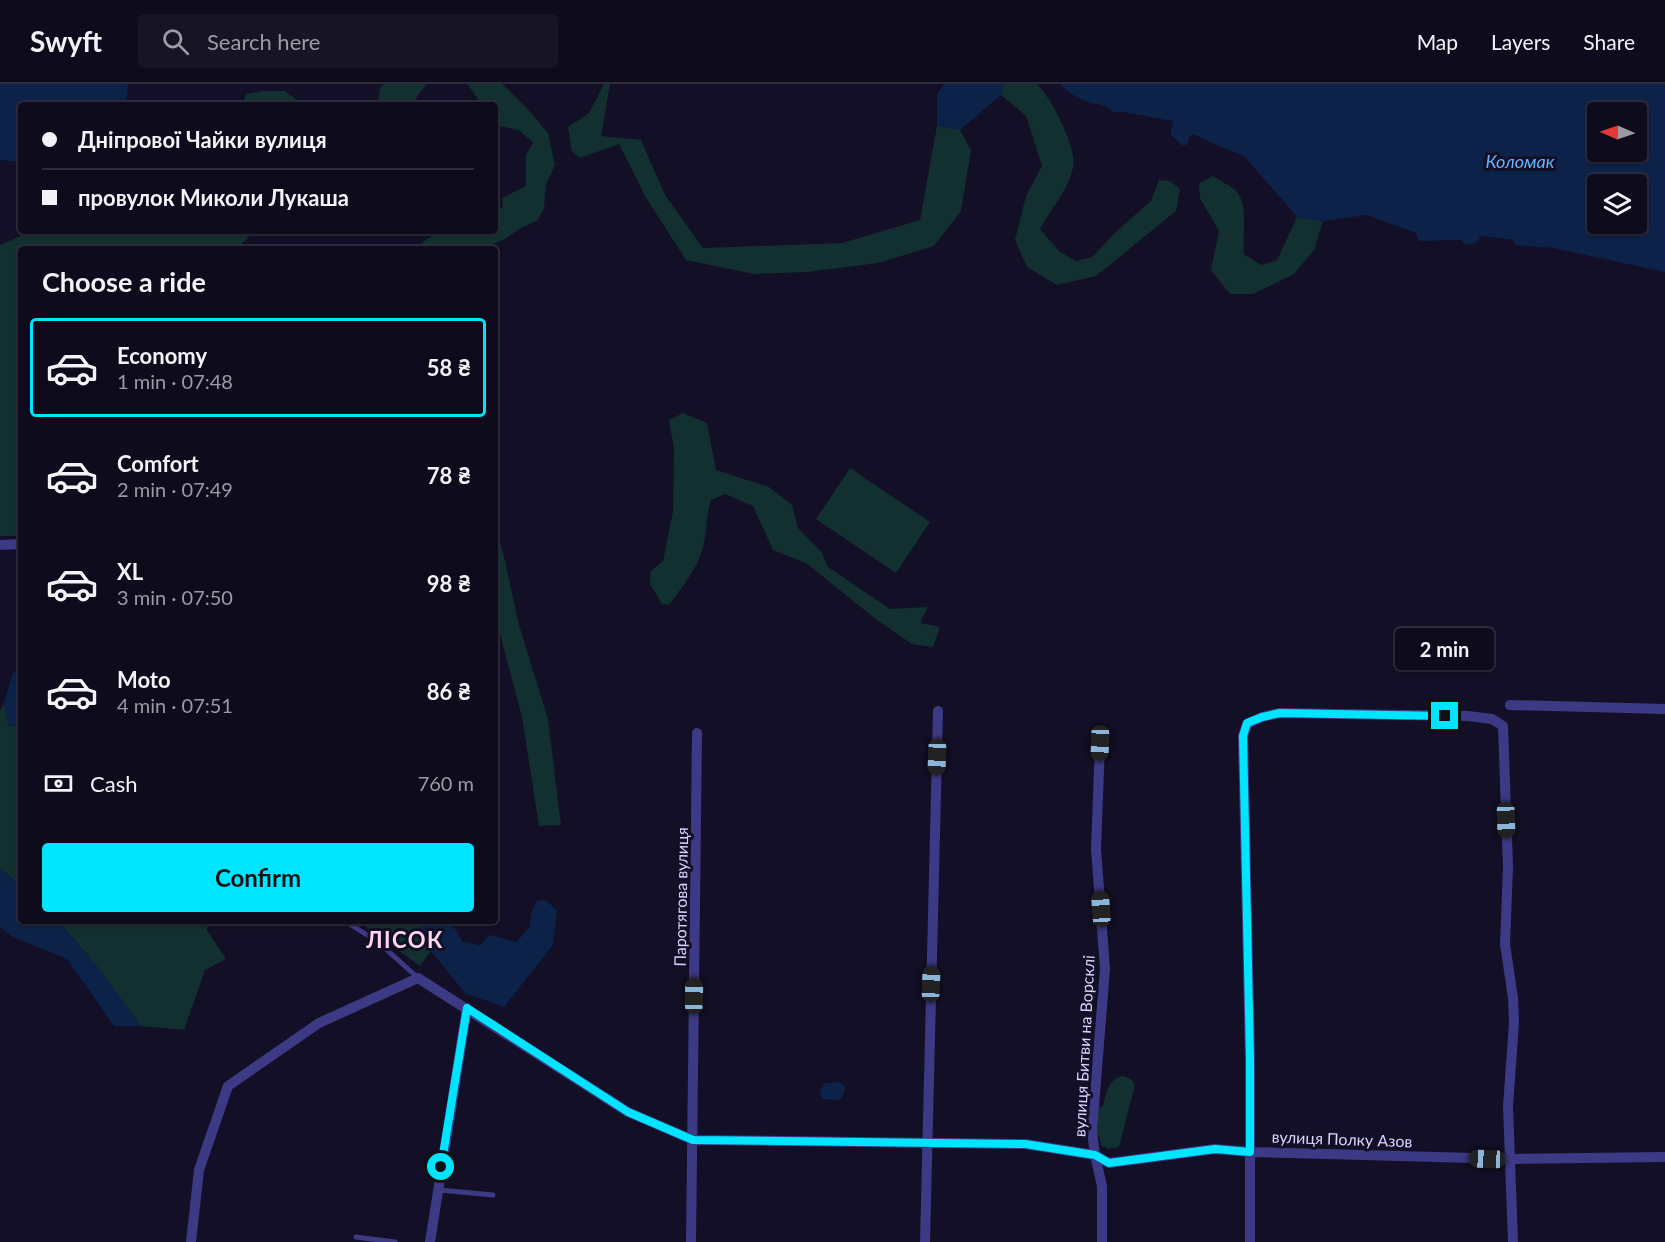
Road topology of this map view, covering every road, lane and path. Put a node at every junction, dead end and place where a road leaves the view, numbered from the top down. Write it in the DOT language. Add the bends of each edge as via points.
graph roads {
  1 [pos="18,544"];
  2 [pos="0,545"];
  3 [pos="1510,705"];
  4 [pos="1665,709"];
  5 [pos="938,711"];
  6 [pos="698,733"];
  7 [pos="1100,743"];
  8 [pos="350,924"];
  9 [pos="418,978"];
  10 [pos="467,1008"];
  11 [pos="693,1140"];
  12 [pos="927,1143"];
  13 [pos="1250,1152"];
  14 [pos="1095,1155"];
  15 [pos="1665,1157"];
  16 [pos="1511,1159"];
  17 [pos="437,1190"];
  18 [pos="493,1196"];
  19 [pos="356,1237"];
  20 [pos="190,1242"];
  21 [pos="395,1242"];
  22 [pos="429,1242"];
  23 [pos="692,1242"];
  24 [pos="925,1242"];
  25 [pos="1102,1242"];
  26 [pos="1250,1242"];
  27 [pos="1513,1242"];
  1 -- 2 [label="street"];
  3 -- 4 [label="street"];
  5 -- 12 [label="street"];
  6 -- 11 [label="street, Паротягова вулиця"];
  7 -- 14 [label="street, вулиця Битви на Ворсклі" via="1096,849 1105,969 1092,1131"];
  8 -- 9 [label="lane" via="378,942"];
  9 -- 10 [label="street, вулиця Полку Азов"];
  9 -- 20 [label="street" via="319,1023 228,1086 200,1170"];
  10 -- 11 [label="street, вулиця Полку Азов" via="628,1112"];
  10 -- 17 [label="street"];
  11 -- 12 [label="street, вулиця Полку Азов"];
  11 -- 23 [label="street, Паротягова вулиця"];
  12 -- 14 [label="street, вулиця Полку Азов" via="1025,1144"];
  12 -- 24 [label="street"];
  13 -- 14 [label="street, вулиця Полку Азов" via="1215,1149 1109,1163"];
  13 -- 16 [label="street, вулиця Полку Азов"];
  13 -- 16 [label="street" via="1243,736 1247,723 1280,713 1468,716 1492,719 1503,726 1508,867 1505,944 1514,1023 1508,1106"];
  13 -- 26 [label="street"];
  14 -- 25 [label="street, вулиця Битви на Ворсклі" via="1102,1185"];
  15 -- 16 [label="street, вулиця Полку Азов"];
  16 -- 27 [label="street"];
  17 -- 18 [label="lane"];
  17 -- 22 [label="street"];
  19 -- 21 [label="lane"];
}
